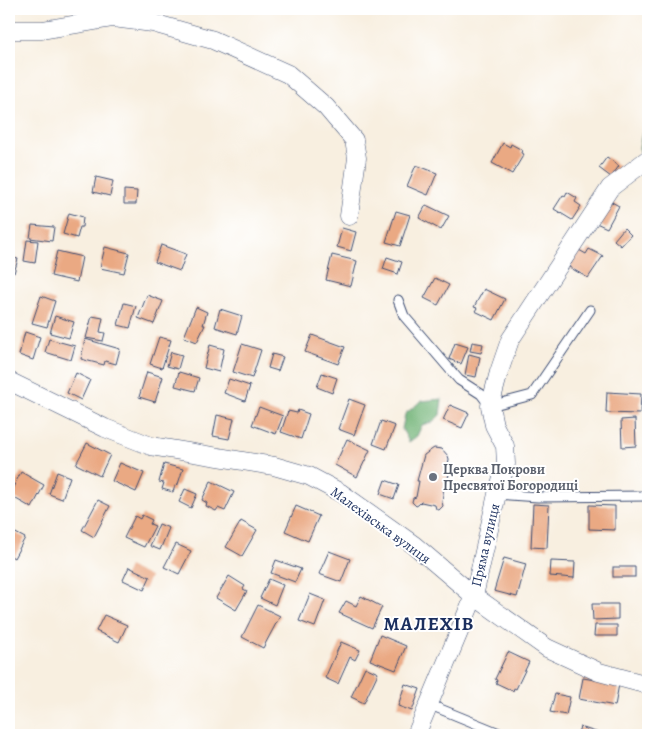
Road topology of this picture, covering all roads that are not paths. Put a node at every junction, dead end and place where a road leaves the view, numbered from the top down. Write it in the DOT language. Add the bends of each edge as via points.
graph roads {
  1 [pos="9,30"];
  2 [pos="648,159"];
  3 [pos="348,216"];
  4 [pos="398,300"];
  5 [pos="590,310"];
  6 [pos="9,381"];
  7 [pos="490,406"];
  8 [pos="497,494"];
  9 [pos="648,496"];
  10 [pos="474,596"];
  11 [pos="648,685"];
  12 [pos="428,704"];
  13 [pos="416,735"];
  14 [pos="504,735"];
  1 -- 3 [label="street" via="42,30 113,18 153,23 213,40 288,74 326,107 354,140 357,158"];
  2 -- 7 [label="street" via="610,188 510,340"];
  4 -- 7 [label="lane" via="404,316 459,380 481,394"];
  5 -- 7 [label="lane" via="532,395"];
  6 -- 10 [label="street, Малехівська вулиця" via="105,428 151,446 274,466 309,476 341,493 414,544"];
  7 -- 8 [label="street, Пряма вулиця" via="494,425 505,446 506,464"];
  8 -- 9 [label="lane"];
  8 -- 10 [label="street, Пряма вулиця"];
  10 -- 11 [label="street, Малехівська вулиця" via="548,648 599,672"];
  10 -- 12 [label="street, Пряма вулиця"];
  12 -- 13 [label="street, Пряма вулиця"];
  12 -- 14 [label="lane"];
}
